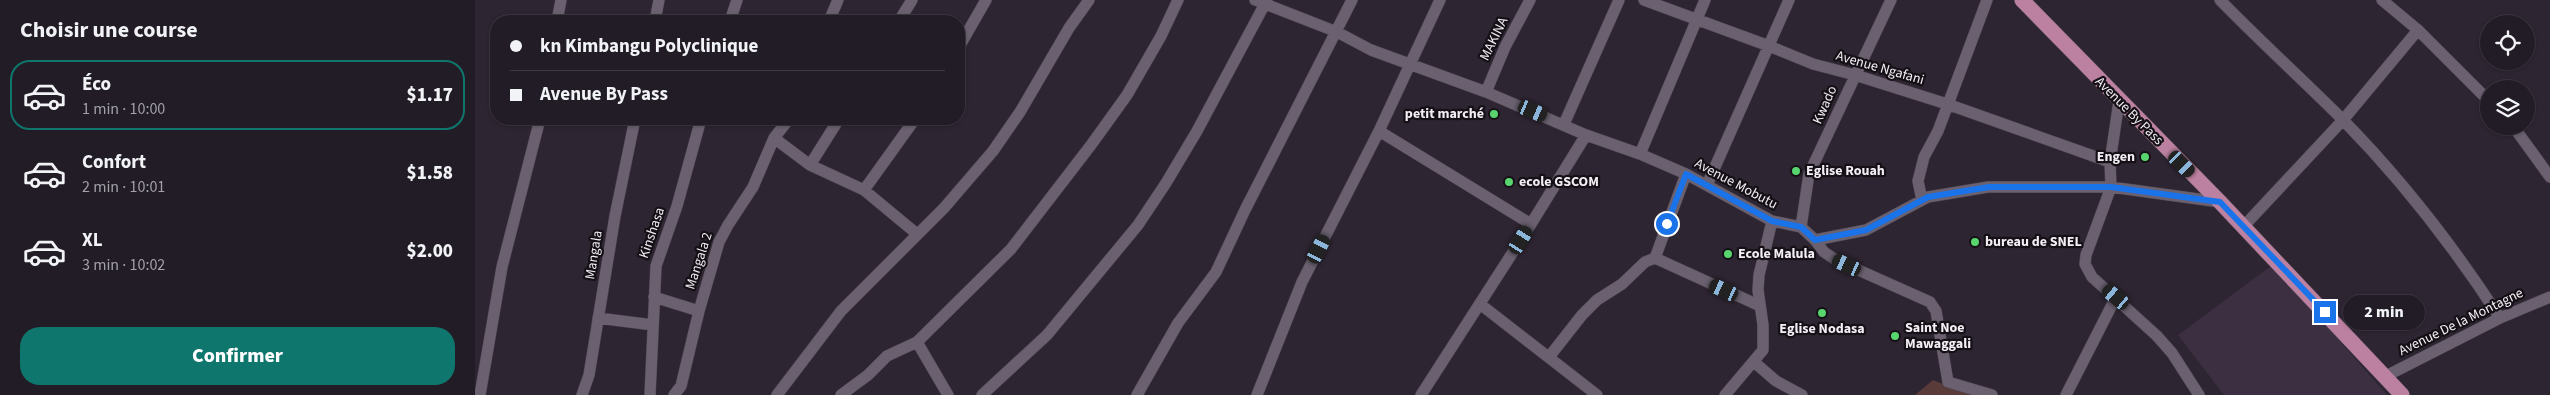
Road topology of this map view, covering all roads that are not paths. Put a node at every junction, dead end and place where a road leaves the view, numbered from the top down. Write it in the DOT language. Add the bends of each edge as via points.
graph roads {
  1 [pos="561,0"];
  2 [pos="659,0"];
  3 [pos="737,0"];
  4 [pos="838,0"];
  5 [pos="912,0"];
  6 [pos="986,0"];
  7 [pos="1089,0"];
  8 [pos="1178,0"];
  9 [pos="1352,0"];
  10 [pos="1439,0"];
  11 [pos="1530,0"];
  12 [pos="1619,0"];
  13 [pos="1644,0"];
  14 [pos="1705,0"];
  15 [pos="1789,0"];
  16 [pos="1891,0"];
  17 [pos="1987,0"];
  18 [pos="2022,0"];
  19 [pos="2220,0"];
  20 [pos="2382,0"];
  21 [pos="1262,1"];
  22 [pos="558,15"];
  23 [pos="656,15"];
  24 [pos="732,15"];
  25 [pos="832,15"];
  26 [pos="903,15"];
  27 [pos="1695,20"];
  28 [pos="2418,30"];
  29 [pos="1337,32"];
  30 [pos="965,36"];
  31 [pos="1769,46"];
  32 [pos="1409,64"];
  33 [pos="1855,75"];
  34 [pos="1486,92"];
  35 [pos="2480,92"];
  36 [pos="2119,101"];
  37 [pos="1947,104"];
  38 [pos="2343,120"];
  39 [pos="1564,124"];
  40 [pos="538,125"];
  41 [pos="634,125"];
  42 [pos="699,125"];
  43 [pos="784,125"];
  44 [pos="835,125"];
  45 [pos="911,125"];
  46 [pos="1379,131"];
  47 [pos="1586,135"];
  48 [pos="2520,135"];
  49 [pos="774,138"];
  50 [pos="1639,154"];
  51 [pos="2110,162"];
  52 [pos="810,165"];
  53 [pos="1686,174"];
  54 [pos="2550,177"];
  55 [pos="1707,185"];
  56 [pos="2111,187"];
  57 [pos="864,190"];
  58 [pos="1922,200"];
  59 [pos="2220,202"];
  60 [pos="1772,221"];
  61 [pos="1531,224"];
  62 [pos="1801,227"];
  63 [pos="2243,227"];
  64 [pos="917,234"];
  65 [pos="1815,240"];
  66 [pos="1655,258"];
  67 [pos="654,296"];
  68 [pos="2116,297"];
  69 [pos="2550,297"];
  70 [pos="1481,304"];
  71 [pos="1759,305"];
  72 [pos="699,311"];
  73 [pos="598,318"];
  74 [pos="2500,318"];
  75 [pos="653,325"];
  76 [pos="917,342"];
  77 [pos="1549,357"];
  78 [pos="1754,362"];
  79 [pos="479,367"];
  80 [pos="2386,376"];
  81 [pos="654,393"];
  82 [pos="480,395"];
  83 [pos="583,395"];
  84 [pos="674,395"];
  85 [pos="777,395"];
  86 [pos="841,395"];
  87 [pos="947,395"];
  88 [pos="982,395"];
  89 [pos="1137,395"];
  90 [pos="1257,395"];
  91 [pos="1421,395"];
  92 [pos="1597,395"];
  93 [pos="1725,395"];
  94 [pos="1802,395"];
  95 [pos="1992,395"];
  96 [pos="2065,395"];
  97 [pos="2199,395"];
  98 [pos="2402,395"];
  1 -- 22 [label="street"];
  2 -- 23 [label="street"];
  3 -- 24 [label="street"];
  4 -- 25 [label="street"];
  5 -- 26 [label="street"];
  6 -- 30 [label="street"];
  7 -- 64 [label="street" via="1005,135 944,208"];
  8 -- 76 [label="street" via="1138,77 1079,161 1011,249"];
  9 -- 29 [label="street"];
  10 -- 32 [label="street"];
  11 -- 34 [label="street, MAKINA"];
  12 -- 39 [label="street"];
  13 -- 27 [label="street, Avenue Ngafani"];
  14 -- 27 [label="street"];
  15 -- 31 [label="street"];
  16 -- 33 [label="street, Kwado"];
  17 -- 37 [label="street"];
  18 -- 36 [label="highway, Avenue By Pass"];
  19 -- 38 [label="street"];
  20 -- 28 [label="street"];
  21 -- 29 [label="street, Avenue Mobutu"];
  21 -- 88 [label="street" via="1197,131 1137,225 1047,335"];
  27 -- 31 [label="street, Avenue Ngafani"];
  27 -- 50 [label="street"];
  28 -- 35 [label="street"];
  28 -- 38 [label="street"];
  29 -- 32 [label="street, Avenue Mobutu" via="1371,50"];
  29 -- 89 [label="street" via="1216,272 1178,323"];
  31 -- 33 [label="street, Avenue Ngafani" via="1813,64"];
  31 -- 55 [label="street"];
  32 -- 34 [label="street, Avenue Mobutu"];
  32 -- 46 [label="street"];
  33 -- 37 [label="street, Avenue Ngafani"];
  33 -- 62 [label="street, Kwado" via="1809,174"];
  34 -- 39 [label="street, Avenue Mobutu"];
  36 -- 51 [label="street"];
  36 -- 59 [label="highway, Avenue By Pass"];
  37 -- 51 [label="street, Avenue Ngafani"];
  37 -- 58 [label="street" via="1918,181"];
  38 -- 63 [label="street"];
  38 -- 74 [label="street" via="2437,227"];
  39 -- 47 [label="street, Avenue Mobutu"];
  40 -- 79 [label="street"];
  41 -- 73 [label="street, Mangala"];
  42 -- 67 [label="street, Kinshasa" via="656,266"];
  43 -- 49 [label="street, Mangala 2"];
  44 -- 52 [label="street"];
  45 -- 57 [label="street"];
  46 -- 61 [label="street"];
  46 -- 90 [label="street" via="1302,282"];
  47 -- 50 [label="street, Avenue Mobutu"];
  47 -- 61 [label="street"];
  48 -- 54 [label="street"];
  49 -- 52 [label="street"];
  49 -- 72 [label="street, Mangala 2" via="753,187 719,242"];
  50 -- 53 [label="street, Avenue Mobutu"];
  51 -- 56 [label="street"];
  52 -- 57 [label="street"];
  53 -- 55 [label="street, Avenue Mobutu"];
  53 -- 66 [label="street"];
  55 -- 60 [label="street, Avenue Mobutu"];
  56 -- 58 [label="street" via="1989,187"];
  56 -- 59 [label="street"];
  56 -- 68 [label="street" via="2088,247 2085,264 2091,277"];
  57 -- 64 [label="street"];
  58 -- 65 [label="street" via="1866,230"];
  59 -- 63 [label="highway, Avenue By Pass"];
  60 -- 62 [label="street, Avenue Mobutu"];
  60 -- 71 [label="street" via="1759,275"];
  61 -- 70 [label="street"];
  62 -- 65 [label="street"];
  63 -- 80 [label="highway, Avenue By Pass"];
  64 -- 85 [label="street" via="841,311"];
  65 -- 95 [label="street" via="1836,260 1930,302 1936,311 1948,382"];
  66 -- 71 [label="street"];
  66 -- 77 [label="street" via="1645,262 1622,284 1597,300"];
  67 -- 72 [label="street"];
  67 -- 75 [label="street, Kinshasa"];
  68 -- 96 [label="street"];
  68 -- 97 [label="street" via="2157,336"];
  69 -- 74 [label="street, Avenue De la Montagne"];
  70 -- 77 [label="street"];
  70 -- 91 [label="street"];
  71 -- 78 [label="street" via="1764,339 1763,350"];
  72 -- 84 [label="street, Mangala 2" via="681,386"];
  73 -- 75 [label="street"];
  73 -- 83 [label="street, Mangala"];
  74 -- 80 [label="street, Avenue De la Montagne"];
  75 -- 81 [label="street, Kinshasa"];
  76 -- 86 [label="street" via="887,356 873,372"];
  76 -- 87 [label="street"];
  77 -- 92 [label="street"];
  78 -- 93 [label="street"];
  78 -- 94 [label="street" via="1776,381"];
  79 -- 82 [label="street"];
  80 -- 98 [label="highway, Avenue By Pass"];
}
